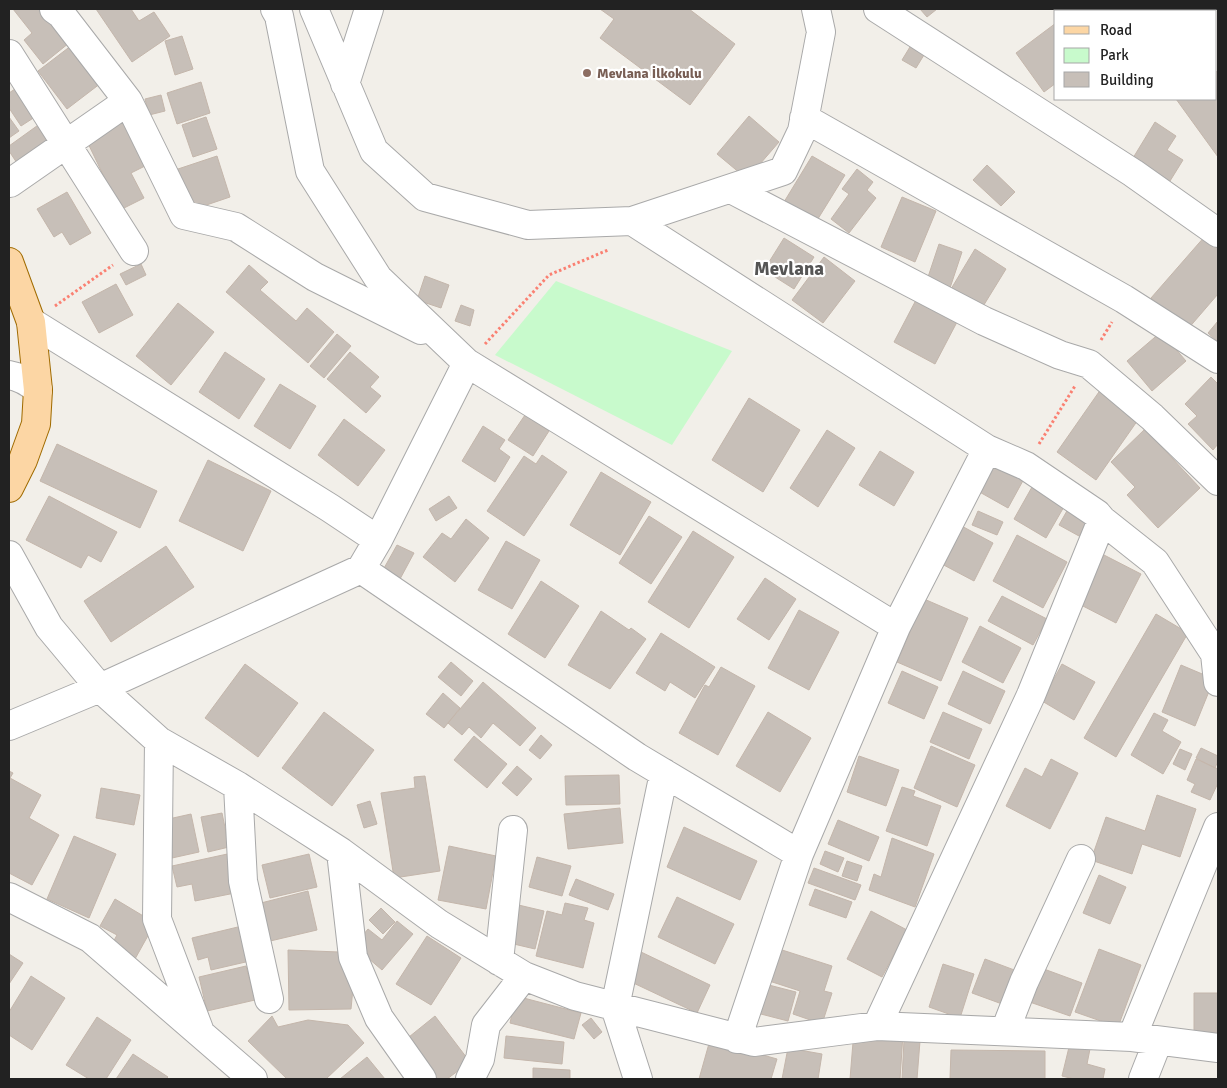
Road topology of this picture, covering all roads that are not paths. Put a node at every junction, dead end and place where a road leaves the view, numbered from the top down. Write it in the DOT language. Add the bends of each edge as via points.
graph roads {
  1 [pos="54,9"];
  2 [pos="275,9"];
  3 [pos="314,9"];
  4 [pos="370,9"];
  5 [pos="816,9"];
  6 [pos="878,9"];
  7 [pos="9,54"];
  8 [pos="345,84"];
  9 [pos="128,101"];
  10 [pos="804,118"];
  11 [pos="66,144"];
  12 [pos="10,183"];
  13 [pos="731,189"];
  14 [pos="632,221"];
  15 [pos="1218,233"];
  16 [pos="134,251"];
  17 [pos="9,262"];
  18 [pos="32,322"];
  19 [pos="447,344"];
  20 [pos="1218,359"];
  21 [pos="467,363"];
  22 [pos="9,375"];
  23 [pos="38,390"];
  24 [pos="987,450"];
  25 [pos="16,462"];
  26 [pos="1218,481"];
  27 [pos="9,488"];
  28 [pos="1102,520"];
  29 [pos="378,540"];
  30 [pos="9,555"];
  31 [pos="361,569"];
  32 [pos="896,627"];
  33 [pos="1218,682"];
  34 [pos="100,688"];
  35 [pos="9,726"];
  36 [pos="159,741"];
  37 [pos="664,773"];
  38 [pos="238,786"];
  39 [pos="1218,827"];
  40 [pos="513,830"];
  41 [pos="341,852"];
  42 [pos="799,854"];
  43 [pos="1081,860"];
  44 [pos="9,897"];
  45 [pos="499,960"];
  46 [pos="524,976"];
  47 [pos="269,999"];
  48 [pos="615,1007"];
  49 [pos="877,1026"];
  50 [pos="1005,1031"];
  51 [pos="200,1034"];
  52 [pos="737,1039"];
  53 [pos="1145,1039"];
  54 [pos="1218,1048"];
  55 [pos="253,1079"];
  56 [pos="422,1079"];
  57 [pos="470,1079"];
  58 [pos="638,1079"];
  59 [pos="1144,1079"];
  1 -- 9 [label="street"];
  2 -- 19 [label="street" via="310,171 378,278"];
  3 -- 8 [label="street"];
  4 -- 8 [label="street"];
  5 -- 10 [label="street" via="821,32"];
  6 -- 15 [label="street" via="1133,173"];
  7 -- 11 [label="street"];
  8 -- 14 [label="street" via="374,151 425,197 528,225"];
  9 -- 11 [label="street"];
  9 -- 19 [label="street" via="184,215 236,227 315,277"];
  10 -- 13 [label="street" via="802,131 783,171"];
  10 -- 20 [label="street" via="1124,299"];
  11 -- 12 [label="street"];
  11 -- 16 [label="street"];
  13 -- 14 [label="street"];
  13 -- 26 [label="street" via="984,321 1060,355 1090,351"];
  14 -- 24 [label="street"];
  17 -- 18 [label="main road"];
  18 -- 23 [label="main road"];
  18 -- 29 [label="street"];
  19 -- 21 [label="street"];
  21 -- 29 [label="street"];
  21 -- 32 [label="street"];
  22 -- 23 [label="street" via="20,377"];
  23 -- 25 [label="main road" via="36,424"];
  24 -- 28 [label="street" via="1026,466 1098,514"];
  24 -- 32 [label="street"];
  25 -- 27 [label="main road"];
  28 -- 33 [label="street" via="1155,562 1215,654"];
  28 -- 49 [label="street" via="1031,695"];
  29 -- 31 [label="street"];
  30 -- 34 [label="street" via="49,626"];
  31 -- 34 [label="street"];
  31 -- 37 [label="street"];
  32 -- 42 [label="street"];
  34 -- 35 [label="street"];
  34 -- 36 [label="street"];
  36 -- 38 [label="street"];
  36 -- 51 [label="street" via="157,919"];
  37 -- 42 [label="street"];
  37 -- 48 [label="street"];
  38 -- 41 [label="street"];
  38 -- 47 [label="street" via="243,881"];
  39 -- 53 [label="street"];
  40 -- 45 [label="street"];
  41 -- 45 [label="street" via="439,924"];
  41 -- 56 [label="street" via="353,957 379,1018"];
  42 -- 52 [label="street"];
  43 -- 50 [label="street" via="1024,982"];
  44 -- 51 [label="street" via="90,938"];
  45 -- 46 [label="street"];
  46 -- 48 [label="street"];
  46 -- 57 [label="street" via="486,1025 480,1060"];
  48 -- 52 [label="street"];
  48 -- 58 [label="street"];
  49 -- 50 [label="street"];
  49 -- 52 [label="street" via="754,1042"];
  50 -- 53 [label="street"];
  51 -- 55 [label="street"];
  53 -- 54 [label="street"];
  53 -- 59 [label="street"];
}
